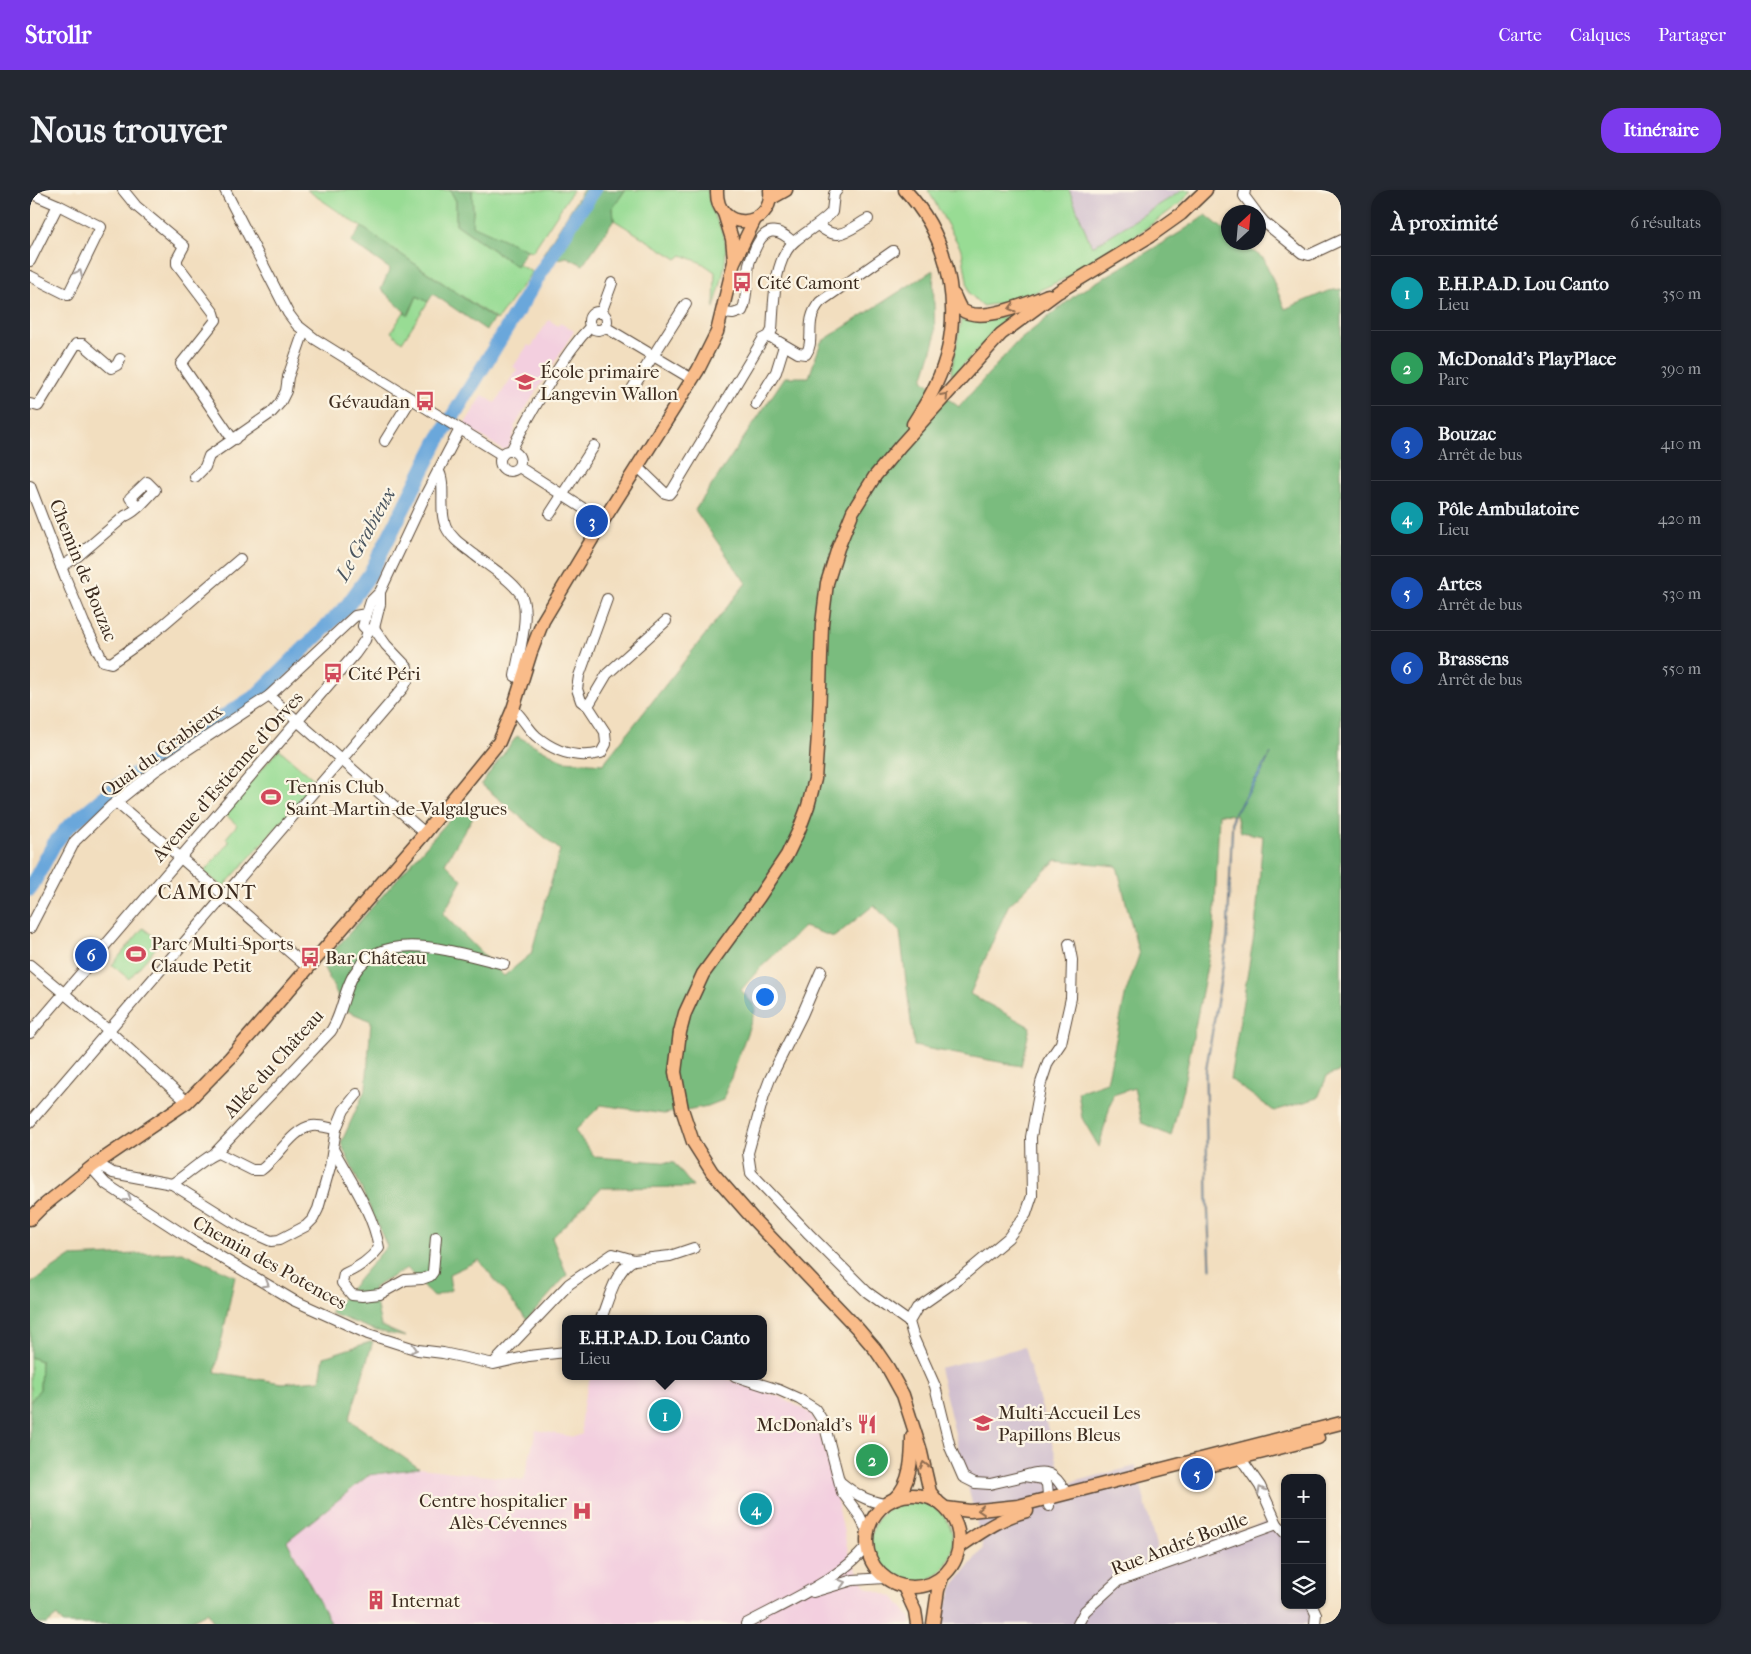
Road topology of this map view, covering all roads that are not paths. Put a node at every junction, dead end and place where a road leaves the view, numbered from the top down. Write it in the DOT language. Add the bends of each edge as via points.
graph roads {
  1 [pos="123,190"];
  2 [pos="225,190"];
  3 [pos="717,190"];
  4 [pos="786,190"];
  5 [pos="837,190"];
  6 [pos="1206,190"];
  7 [pos="1245,190"];
  8 [pos="30,193"];
  9 [pos="908,193"];
  10 [pos="770,195"];
  11 [pos="58,205"];
  12 [pos="1250,205"];
  13 [pos="724,213"];
  14 [pos="755,219"];
  15 [pos="868,219"];
  16 [pos="1266,224"];
  17 [pos="818,225"];
  18 [pos="1341,240"];
  19 [pos="793,242"];
  20 [pos="893,251"];
  21 [pos="30,261"];
  22 [pos="734,262"];
  23 [pos="30,276"];
  24 [pos="612,284"];
  25 [pos="951,288"];
  26 [pos="1058,292"];
  27 [pos="686,304"];
  28 [pos="594,312"];
  29 [pos="723,313"];
  30 [pos="591,326"];
  31 [pos="604,326"];
  32 [pos="304,331"];
  33 [pos="769,336"];
  34 [pos="784,346"];
  35 [pos="653,355"];
  36 [pos="120,358"];
  37 [pos="692,379"];
  38 [pos="632,389"];
  39 [pos="411,399"];
  40 [pos="30,404"];
  41 [pos="756,404"];
  42 [pos="458,428"];
  43 [pos="235,439"];
  44 [pos="385,440"];
  45 [pos="901,445"];
  46 [pos="594,446"];
  47 [pos="507,453"];
  48 [pos="637,466"];
  49 [pos="519,467"];
  50 [pos="438,470"];
  51 [pos="195,476"];
  52 [pos="30,486"];
  53 [pos="563,495"];
  54 [pos="138,506"];
  55 [pos="550,514"];
  56 [pos="603,521"];
  57 [pos="240,559"];
  58 [pos="61,567"];
  59 [pos="380,592"];
  60 [pos="607,599"];
  61 [pos="366,614"];
  62 [pos="666,621"];
  63 [pos="345,627"];
  64 [pos="367,631"];
  65 [pos="522,680"];
  66 [pos="269,696"];
  67 [pos="588,706"];
  68 [pos="513,708"];
  69 [pos="297,721"];
  70 [pos="342,760"];
  71 [pos="116,802"];
  72 [pos="425,833"];
  73 [pos="181,858"];
  74 [pos="224,895"];
  75 [pos="30,928"];
  76 [pos="1069,944"];
  77 [pos="504,964"];
  78 [pos="30,965"];
  79 [pos="308,968"];
  80 [pos="821,971"];
  81 [pos="64,993"];
  82 [pos="108,1030"];
  83 [pos="30,1033"];
  84 [pos="357,1094"];
  85 [pos="187,1102"];
  86 [pos="30,1122"];
  87 [pos="336,1129"];
  88 [pos="333,1149"];
  89 [pos="215,1153"];
  90 [pos="93,1166"];
  91 [pos="172,1184"];
  92 [pos="30,1219"];
  93 [pos="436,1238"];
  94 [pos="694,1248"];
  95 [pos="634,1260"];
  96 [pos="603,1315"];
  97 [pos="909,1322"];
  98 [pos="562,1352"];
  99 [pos="494,1364"];
  100 [pos="748,1380"];
  101 [pos="1341,1423"];
  102 [pos="912,1427"];
  103 [pos="1341,1432"];
  104 [pos="1238,1452"];
  105 [pos="1024,1476"];
  106 [pos="839,1481"];
  107 [pos="1066,1493"];
  108 [pos="890,1501"];
  109 [pos="1048,1502"];
  110 [pos="942,1505"];
  111 [pos="1277,1524"];
  112 [pos="1281,1528"];
  113 [pos="868,1531"];
  114 [pos="867,1546"];
  115 [pos="959,1547"];
  116 [pos="884,1578"];
  117 [pos="942,1578"];
  118 [pos="904,1587"];
  119 [pos="801,1596"];
  120 [pos="1314,1609"];
  121 [pos="746,1624"];
  122 [pos="917,1624"];
  123 [pos="933,1624"];
  124 [pos="1078,1624"];
  125 [pos="1315,1624"];
  1 -- 43 [label="street" via="136,206 184,246 177,264 216,320 181,364"];
  2 -- 32 [label="street" via="288,313"];
  3 -- 13 [label="main road" via="719,206"];
  4 -- 10 [label="main road"];
  5 -- 17 [label="street" via="834,194 835,208"];
  6 -- 26 [label="main road" via="1181,214 1150,236"];
  7 -- 12 [label="street" via="1244,196"];
  8 -- 11 [label="street"];
  9 -- 25 [label="main road" via="939,244"];
  10 -- 14 [label="main road" via="767,208"];
  11 -- 21 [label="street"];
  23 -- 11 [label="street, one-way" via="68,295 102,227"];
  13 -- 14 [label="main road" via="738,221"];
  13 -- 22 [label="main road" via="732,239"];
  14 -- 22 [label="main road"];
  15 -- 17 [label="street" via="836,235"];
  16 -- 18 [label="street" via="1308,255"];
  17 -- 19 [label="street"];
  19 -- 29 [label="street" via="780,232 764,234 749,261 742,311"];
  19 -- 33 [label="street" via="778,272"];
  20 -- 34 [label="street" via="820,302 810,318 810,347 806,354"];
  22 -- 29 [label="main road"];
  24 -- 28 [label="street"];
  26 -- 25 [label="main road, one-way" via="1016,307 976,315 960,307"];
  25 -- 45 [label="main road" via="953,309 943,365 936,384"];
  45 -- 26 [label="main road, one-way" via="1001,334"];
  27 -- 35 [label="street"];
  28 -- 30 [label="street" via="589,320"];
  28 -- 31 [label="street" via="606,320"];
  29 -- 37 [label="main road" via="717,332"];
  30 -- 31 [label="street" via="598,330"];
  30 -- 47 [label="street" via="578,339"];
  31 -- 35 [label="street"];
  32 -- 39 [label="street"];
  32 -- 43 [label="street" via="280,403"];
  33 -- 34 [label="street"];
  33 -- 48 [label="street" via="764,338 669,494"];
  34 -- 41 [label="street" via="776,372"];
  35 -- 37 [label="street"];
  35 -- 38 [label="street"];
  36 -- 40 [label="street" via="111,368 83,344 76,344 38,406"];
  37 -- 48 [label="main road"];
  39 -- 42 [label="street"];
  39 -- 44 [label="street"];
  42 -- 47 [label="street"];
  42 -- 50 [label="street"];
  43 -- 51 [label="street" via="210,456 205,467"];
  45 -- 102 [label="main road" via="875,476 854,510 827,583 815,779 808,806 787,855 703,974 685,1013 675,1072 693,1142 712,1172 875,1349 903,1394"];
  46 -- 53 [label="street"];
  47 -- 49 [label="street" via="520,457"];
  47 -- 49 [label="street" via="500,465 504,470 514,471"];
  48 -- 56 [label="main road"];
  49 -- 53 [label="street"];
  50 -- 59 [label="street"];
  50 -- 65 [label="street" via="442,475 445,525 452,537 514,587 524,600 525,618 515,676"];
  52 -- 58 [label="street, Chemin de Bouzac"];
  53 -- 55 [label="street"];
  53 -- 56 [label="street"];
  54 -- 58 [label="street"];
  56 -- 65 [label="main road" via="543,621"];
  57 -- 58 [label="street, Chemin de Bouzac" via="151,635 111,663 103,661"];
  59 -- 61 [label="street" via="371,600"];
  59 -- 64 [label="street" via="380,604"];
  60 -- 67 [label="street" via="579,676 577,689 581,700"];
  61 -- 63 [label="street, Quai du Grabieux" via="355,616"];
  61 -- 64 [label="street"];
  62 -- 67 [label="street" via="607,674"];
  63 -- 64 [label="street" via="357,625"];
  63 -- 66 [label="street, Quai du Grabieux"];
  64 -- 69 [label="street, Avenue d'Estienne d'Orves" via="355,654"];
  64 -- 70 [label="street" via="407,667 409,677"];
  65 -- 68 [label="main road"];
  66 -- 69 [label="street"];
  66 -- 71 [label="street, Quai du Grabieux" via="155,771"];
  67 -- 68 [label="street" via="605,732 606,744 601,753 588,756 563,753 535,735"];
  68 -- 72 [label="main road" via="499,742"];
  69 -- 70 [label="street"];
  69 -- 73 [label="street, Avenue d'Estienne d'Orves"];
  70 -- 72 [label="street"];
  70 -- 74 [label="street"];
  71 -- 73 [label="street"];
  71 -- 75 [label="street, Quai du Grabieux" via="75,841"];
  72 -- 79 [label="main road"];
  73 -- 74 [label="street"];
  73 -- 81 [label="street, Avenue d'Estienne d'Orves"];
  74 -- 79 [label="street"];
  74 -- 82 [label="street"];
  76 -- 97 [label="street" via="1071,998 1060,1043 1048,1062 1041,1083 1031,1136 1032,1196 1026,1214 1008,1238 918,1308"];
  77 -- 89 [label="street, Allée du Château" via="418,946 392,947 370,956 361,963 346,989 332,1031"];
  78 -- 81 [label="street"];
  79 -- 85 [label="main road"];
  80 -- 97 [label="street" via="764,1095 748,1153 752,1173 867,1292"];
  81 -- 82 [label="street"];
  81 -- 83 [label="street, Avenue d'Estienne d'Orves"];
  82 -- 85 [label="street"];
  82 -- 86 [label="street"];
  84 -- 87 [label="street" via="344,1110"];
  85 -- 90 [label="main road"];
  87 -- 88 [label="street"];
  87 -- 89 [label="street" via="306,1127 261,1170 252,1170 224,1154"];
  88 -- 91 [label="street" via="313,1219 279,1240 271,1241 244,1229"];
  88 -- 93 [label="street" via="377,1233 379,1248 358,1267 344,1274 342,1283 352,1295 380,1294 405,1280 430,1276"];
  89 -- 91 [label="street, Allée du Château"];
  90 -- 91 [label="street"];
  90 -- 92 [label="main road"];
  90 -- 99 [label="street, Chemin des Potences, one-way" via="106,1184 192,1240 301,1303 368,1334 418,1350"];
  94 -- 95 [label="street" via="670,1256"];
  95 -- 96 [label="street" via="621,1272"];
  95 -- 99 [label="street" via="613,1254 569,1284"];
  97 -- 105 [label="street" via="935,1386 950,1447 963,1477 975,1483 990,1484"];
  98 -- 99 [label="street, Chemin des Potences"];
  100 -- 106 [label="street" via="779,1390 815,1409 824,1423"];
  101 -- 104 [label="main road"];
  102 -- 108 [label="main road" via="908,1475 899,1495"];
  110 -- 102 [label="main road, one-way" via="930,1492"];
  103 -- 104 [label="main road"];
  104 -- 107 [label="main road"];
  104 -- 109 [label="main road"];
  111 -- 104 [label="street, one-way" via="1260,1486"];
  105 -- 107 [label="street" via="1044,1472 1054,1475"];
  105 -- 109 [label="street" via="1043,1479 1047,1484"];
  106 -- 108 [label="street" via="870,1502"];
  106 -- 113 [label="street" via="842,1492"];
  107 -- 109 [label="main road"];
  108 -- 110 [label="main road" via="917,1495"];
  108 -- 113 [label="main road" via="874,1516"];
  109 -- 110 [label="main road, one-way" via="970,1511"];
  109 -- 115 [label="main road" via="1014,1514"];
  110 -- 115 [label="main road" via="954,1520 959,1533"];
  111 -- 112 [label="street"];
  111 -- 124 [label="street, Rue André Boulle" via="1118,1581 1085,1610"];
  113 -- 114 [label="main road"];
  114 -- 116 [label="main road" via="870,1558"];
  114 -- 119 [label="street" via="857,1558"];
  115 -- 117 [label="main road" via="950,1569"];
  116 -- 118 [label="main road"];
  119 -- 116 [label="street, one-way" via="853,1580"];
  117 -- 118 [label="main road" via="924,1586"];
  117 -- 123 [label="main road"];
  118 -- 122 [label="main road" via="915,1610"];
  119 -- 121 [label="street"];
  120 -- 125 [label="street"];
}
